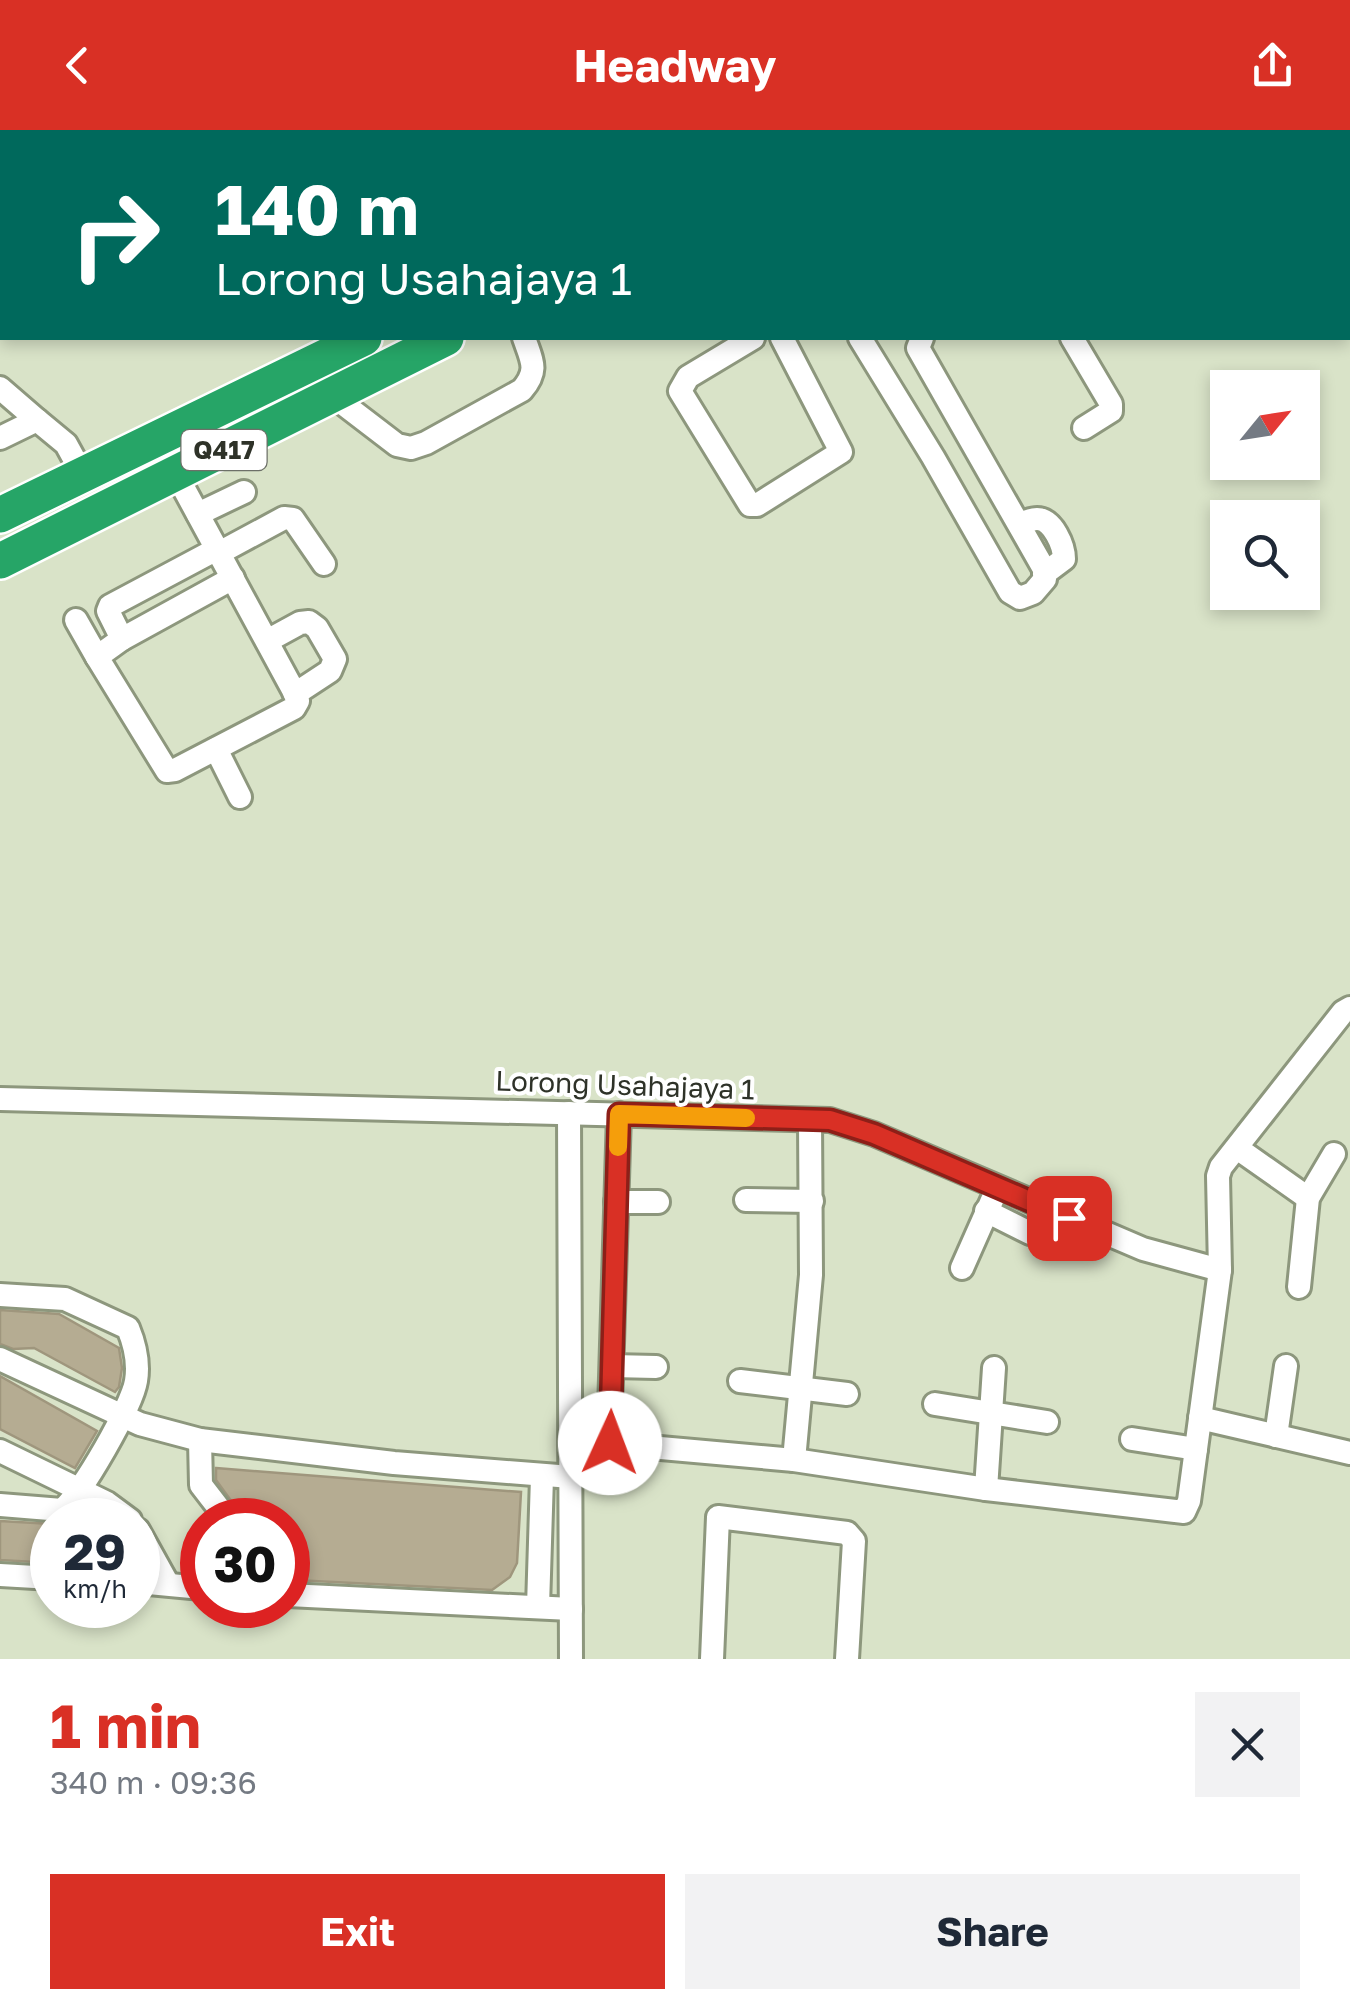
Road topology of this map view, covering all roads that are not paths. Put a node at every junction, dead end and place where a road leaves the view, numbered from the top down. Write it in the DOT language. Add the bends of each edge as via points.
graph roads {
  1 [pos="360,340"];
  2 [pos="442,340"];
  3 [pos="525,340"];
  4 [pos="750,340"];
  5 [pos="783,340"];
  6 [pos="861,340"];
  7 [pos="1073,340"];
  8 [pos="911,342"];
  9 [pos="877,366"];
  10 [pos="0,388"];
  11 [pos="333,396"];
  12 [pos="38,420"];
  13 [pos="1084,428"];
  14 [pos="0,438"];
  15 [pos="176,474"];
  16 [pos="83,475"];
  17 [pos="244,492"];
  18 [pos="1007,501"];
  19 [pos="198,514"];
  20 [pos="0,515"];
  21 [pos="970,523"];
  22 [pos="218,551"];
  23 [pos="0,561"];
  24 [pos="324,564"];
  25 [pos="233,578"];
  26 [pos="76,620"];
  27 [pos="122,640"];
  28 [pos="267,642"];
  29 [pos="97,657"];
  30 [pos="295,694"];
  31 [pos="216,749"];
  32 [pos="240,797"];
  33 [pos="1350,1008"];
  34 [pos="0,1098"];
  35 [pos="569,1113"];
  36 [pos="619,1114"];
  37 [pos="810,1120"];
  38 [pos="1237,1148"];
  39 [pos="1334,1154"];
  40 [pos="997,1188"];
  41 [pos="1308,1198"];
  42 [pos="746,1200"];
  43 [pos="812,1201"];
  44 [pos="616,1202"];
  45 [pos="658,1202"];
  46 [pos="986,1212"];
  47 [pos="1030,1233"];
  48 [pos="962,1268"];
  49 [pos="1220,1270"];
  50 [pos="1299,1287"];
  51 [pos="0,1296"];
  52 [pos="0,1359"];
  53 [pos="612,1366"];
  54 [pos="1286,1366"];
  55 [pos="656,1367"];
  56 [pos="994,1368"];
  57 [pos="740,1381"];
  58 [pos="800,1389"];
  59 [pos="847,1394"];
  60 [pos="935,1404"];
  61 [pos="989,1414"];
  62 [pos="121,1415"];
  63 [pos="1200,1418"];
  64 [pos="1047,1422"];
  65 [pos="1276,1436"];
  66 [pos="1132,1439"];
  67 [pos="200,1440"];
  68 [pos="572,1440"];
  69 [pos="610,1443"];
  70 [pos="1196,1449"];
  71 [pos="0,1450"];
  72 [pos="1350,1454"];
  73 [pos="794,1460"];
  74 [pos="542,1477"];
  75 [pos="571,1477"];
  76 [pos="986,1489"];
  77 [pos="81,1490"];
  78 [pos="96,1498"];
  79 [pos="211,1498"];
  80 [pos="0,1505"];
  81 [pos="160,1570"];
  82 [pos="0,1576"];
  83 [pos="30,1577"];
  84 [pos="160,1583"];
  85 [pos="168,1584"];
  86 [pos="180,1585"];
  87 [pos="310,1596"];
  88 [pos="538,1607"];
  89 [pos="571,1609"];
  90 [pos="571,1659"];
  91 [pos="712,1659"];
  92 [pos="847,1659"];
  1 -- 16 [label="highway, Q417"];
  2 -- 11 [label="highway, Q417"];
  3 -- 11 [label="street" via="533,366 522,390 411,448 397,445"];
  4 -- 5 [label="street" via="688,377 680,391 750,505 841,452"];
  6 -- 9 [label="street"];
  7 -- 13 [label="street" via="1111,404 1111,412"];
  8 -- 9 [label="street"];
  8 -- 18 [label="street"];
  9 -- 21 [label="street"];
  10 -- 12 [label="street"];
  11 -- 15 [label="highway, Q417"];
  12 -- 14 [label="street"];
  12 -- 16 [label="street" via="66,444"];
  15 -- 19 [label="street"];
  15 -- 23 [label="highway, Q417"];
  16 -- 20 [label="highway, Q417"];
  17 -- 19 [label="street"];
  18 -- 21 [label="street"];
  18 -- 21 [label="street" via="1020,523 1046,522 1064,548 1064,560 1033,592 1020,598 1010,592"];
  19 -- 22 [label="street"];
  22 -- 24 [label="street" via="293,519"];
  22 -- 25 [label="street"];
  22 -- 27 [label="street" via="110,606"];
  25 -- 27 [label="street"];
  25 -- 28 [label="street"];
  26 -- 29 [label="street"];
  27 -- 29 [label="street"];
  28 -- 30 [label="street"];
  28 -- 30 [label="street" via="308,622 334,659 330,671"];
  29 -- 31 [label="street" via="167,771"];
  30 -- 31 [label="street" via="294,708"];
  31 -- 32 [label="street"];
  33 -- 38 [label="street"];
  34 -- 35 [label="street, Lorong Usahajaya 1"];
  35 -- 36 [label="street, Lorong Usahajaya 1"];
  35 -- 68 [label="street"];
  36 -- 37 [label="street, Lorong Usahajaya 1"];
  36 -- 44 [label="street"];
  37 -- 40 [label="street, Lorong Usahajaya 1" via="874,1134"];
  37 -- 43 [label="street"];
  38 -- 41 [label="street"];
  38 -- 49 [label="street" via="1218,1176"];
  39 -- 41 [label="street"];
  40 -- 46 [label="street"];
  40 -- 49 [label="street, Lorong Usahajaya 1" via="1142,1249"];
  41 -- 50 [label="street"];
  42 -- 43 [label="street"];
  43 -- 58 [label="street"];
  44 -- 45 [label="street"];
  44 -- 53 [label="street"];
  46 -- 47 [label="street"];
  46 -- 48 [label="street"];
  49 -- 63 [label="street"];
  51 -- 62 [label="street" via="65,1299 128,1328 137,1354 136,1381"];
  52 -- 62 [label="street"];
  53 -- 55 [label="street"];
  53 -- 69 [label="street"];
  54 -- 65 [label="street"];
  56 -- 61 [label="street"];
  57 -- 58 [label="street"];
  58 -- 59 [label="street"];
  58 -- 73 [label="street"];
  60 -- 61 [label="street"];
  61 -- 64 [label="street"];
  61 -- 76 [label="street"];
  62 -- 67 [label="street"];
  62 -- 77 [label="street"];
  63 -- 65 [label="street"];
  63 -- 70 [label="street"];
  65 -- 72 [label="street"];
  66 -- 70 [label="street"];
  67 -- 74 [label="street"];
  67 -- 79 [label="street" via="201,1485"];
  68 -- 69 [label="street"];
  68 -- 75 [label="street"];
  69 -- 73 [label="street"];
  70 -- 76 [label="street" via="1189,1501 1180,1513"];
  71 -- 77 [label="street"];
  73 -- 76 [label="street"];
  74 -- 75 [label="street"];
  74 -- 88 [label="street"];
  75 -- 89 [label="street"];
  77 -- 78 [label="street"];
  77 -- 80 [label="street" via="62,1510"];
  81 -- 85 [label="street"];
  82 -- 83 [label="street"];
  84 -- 85 [label="street"];
  85 -- 86 [label="street"];
  87 -- 88 [label="street"];
  88 -- 89 [label="street"];
  89 -- 90 [label="street"];
  91 -- 92 [label="street" via="718,1517 847,1533 854,1541"];
}
